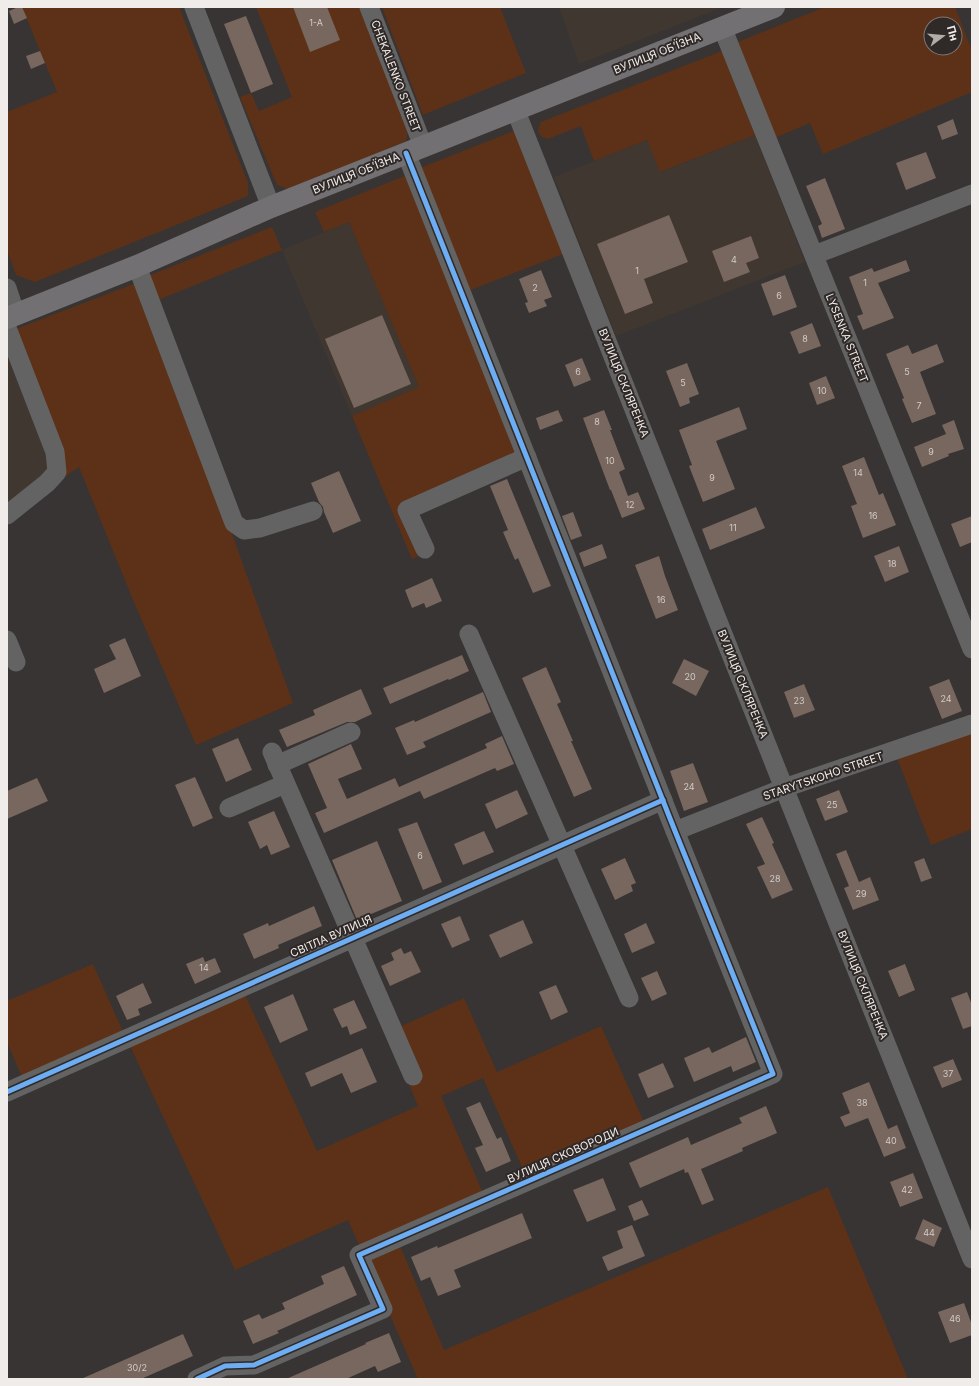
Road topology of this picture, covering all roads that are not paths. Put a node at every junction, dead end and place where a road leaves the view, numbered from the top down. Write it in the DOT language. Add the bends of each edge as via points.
graph roads {
  1 [pos="194,7"];
  2 [pos="369,7"];
  3 [pos="774,7"];
  4 [pos="722,27"];
  5 [pos="515,109"];
  6 [pos="415,149"];
  7 [pos="972,194"];
  8 [pos="271,207"];
  9 [pos="814,255"];
  10 [pos="137,266"];
  11 [pos="7,288"];
  12 [pos="10,320"];
  13 [pos="527,457"];
  14 [pos="314,511"];
  15 [pos="7,515"];
  16 [pos="425,549"];
  17 [pos="469,634"];
  18 [pos="7,640"];
  19 [pos="972,649"];
  20 [pos="16,662"];
  21 [pos="972,724"];
  22 [pos="351,732"];
  23 [pos="285,784"];
  24 [pos="784,788"];
  25 [pos="663,800"];
  26 [pos="229,808"];
  27 [pos="675,831"];
  28 [pos="562,845"];
  29 [pos="353,937"];
  30 [pos="629,998"];
  31 [pos="413,1076"];
  32 [pos="7,1092"];
  33 [pos="972,1258"];
  34 [pos="257,1372"];
  35 [pos="196,1379"];
  1 -- 8 [label="street"];
  2 -- 6 [label="street, CHEKALENKO STREET"];
  3 -- 4 [label="highway, ВУЛИЦЯ ОБ’ЇЗНА"];
  4 -- 5 [label="highway, ВУЛИЦЯ ОБ’ЇЗНА"];
  4 -- 9 [label="street, LYSENKA STREET"];
  5 -- 6 [label="highway, ВУЛИЦЯ ОБ’ЇЗНА"];
  5 -- 24 [label="street, ВУЛИЦЯ СКЛЯРЕНКА"];
  6 -- 8 [label="highway, ВУЛИЦЯ ОБ’ЇЗНА"];
  6 -- 13 [label="street, CHEKALENKO STREET"];
  7 -- 9 [label="street"];
  8 -- 10 [label="highway, ВУЛИЦЯ ОБ’ЇЗНА"];
  9 -- 19 [label="street, LYSENKA STREET"];
  10 -- 12 [label="highway, ВУЛИЦЯ ОБ’ЇЗНА"];
  10 -- 14 [label="street" via="234,523 244,530 260,528"];
  11 -- 12 [label="street"];
  12 -- 15 [label="street" via="55,452 57,472"];
  13 -- 16 [label="street" via="407,510"];
  13 -- 25 [label="street, CHEKALENKO STREET"];
  17 -- 28 [label="street"];
  18 -- 20 [label="street"];
  21 -- 24 [label="street, STARYTSKOHO STREET"];
  22 -- 23 [label="street" via="274,759"];
  23 -- 26 [label="street"];
  23 -- 29 [label="street"];
  24 -- 27 [label="street, STARYTSKOHO STREET"];
  24 -- 33 [label="street, ВУЛИЦЯ СКЛЯРЕНКА"];
  25 -- 27 [label="street, CHEKALENKO STREET"];
  25 -- 28 [label="street, СВІТЛА ВУЛИЦЯ"];
  27 -- 34 [label="street, ВУЛИЦЯ СКОВОРОДИ" via="773,1074 359,1255 383,1309"];
  28 -- 29 [label="street, СВІТЛА ВУЛИЦЯ"];
  28 -- 30 [label="street"];
  29 -- 31 [label="street"];
  29 -- 32 [label="street, СВІТЛА ВУЛИЦЯ"];
  34 -- 35 [label="street, ВУЛИЦЯ СКОВОРОДИ" via="225,1366"];
}
